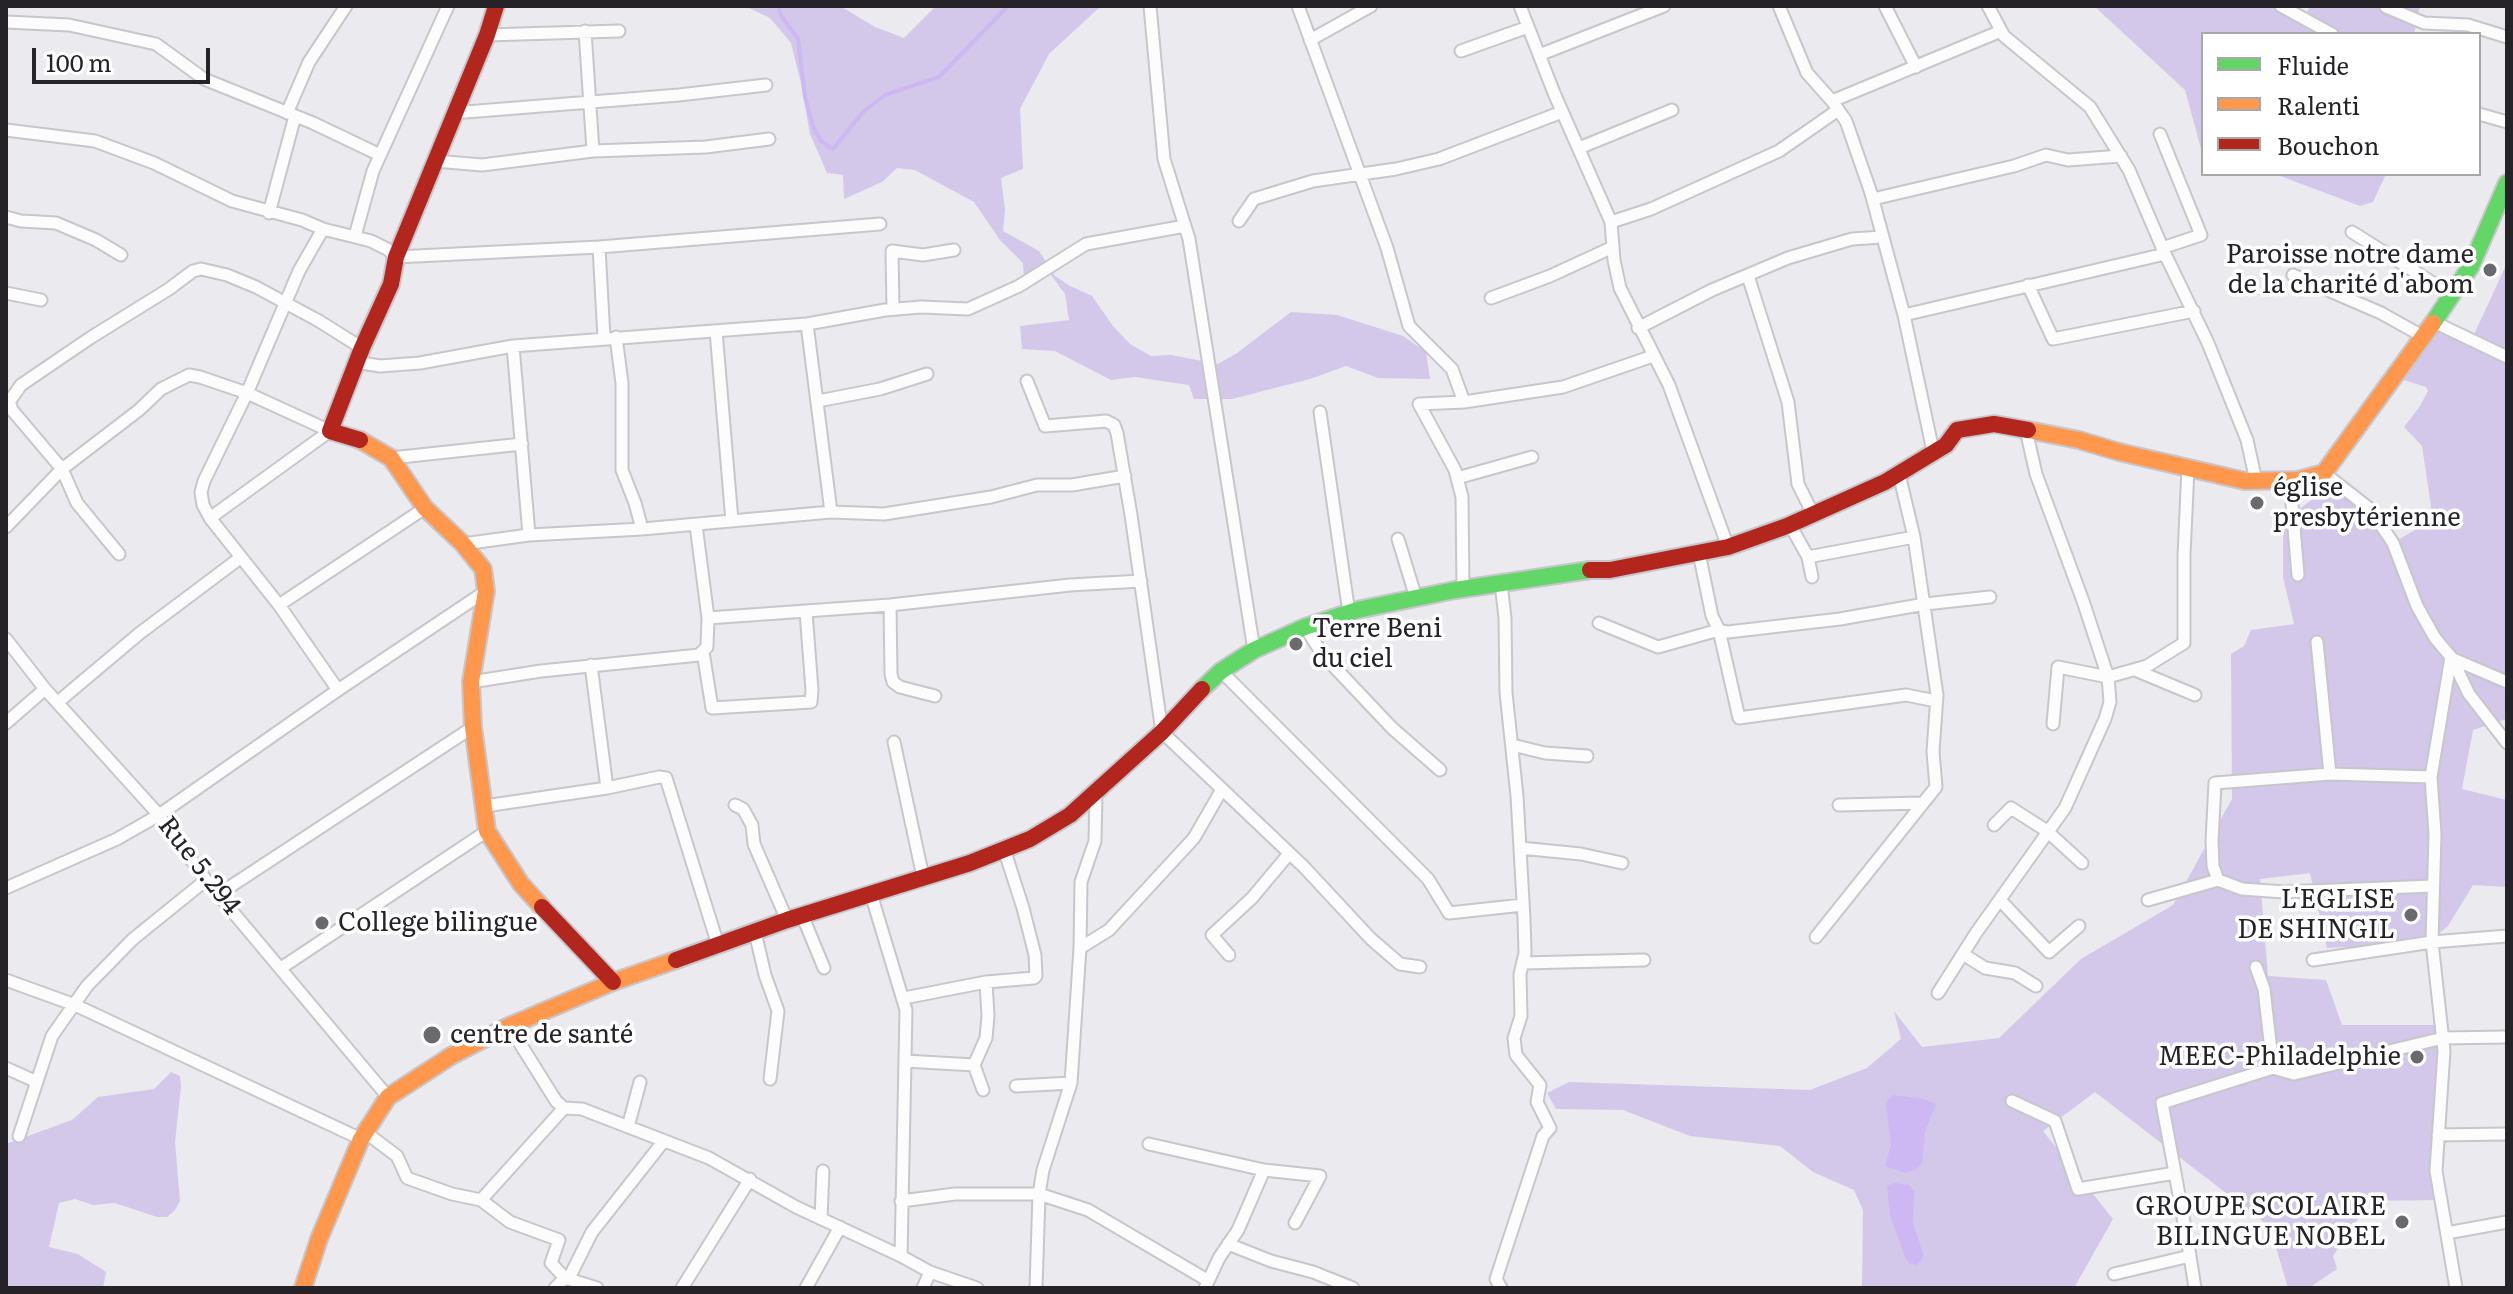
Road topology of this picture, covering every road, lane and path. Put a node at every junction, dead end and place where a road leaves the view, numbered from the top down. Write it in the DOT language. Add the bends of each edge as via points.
graph roads {
  1 [pos="346,6"];
  2 [pos="448,6"];
  3 [pos="496,6"];
  4 [pos="1150,6"];
  5 [pos="1298,6"];
  6 [pos="1371,6"];
  7 [pos="1520,6"];
  8 [pos="1664,6"];
  9 [pos="1779,6"];
  10 [pos="1885,6"];
  11 [pos="1988,6"];
  12 [pos="2281,6"];
  13 [pos="2386,7"];
  14 [pos="6,22"];
  15 [pos="1528,27"];
  16 [pos="585,31"];
  17 [pos="619,31"];
  18 [pos="2001,31"];
  19 [pos="2328,32"];
  20 [pos="487,35"];
  21 [pos="2507,37"];
  22 [pos="1310,40"];
  23 [pos="1461,51"];
  24 [pos="1539,55"];
  25 [pos="1916,67"];
  26 [pos="766,85"];
  27 [pos="591,100"];
  28 [pos="1835,106"];
  29 [pos="1672,110"];
  30 [pos="1562,112"];
  31 [pos="453,113"];
  32 [pos="291,115"];
  33 [pos="2481,115"];
  34 [pos="2507,122"];
  35 [pos="6,130"];
  36 [pos="2160,134"];
  37 [pos="769,139"];
  38 [pos="1579,148"];
  39 [pos="593,151"];
  40 [pos="380,155"];
  41 [pos="2121,156"];
  42 [pos="435,161"];
  43 [pos="1360,173"];
  44 [pos="2507,183"];
  45 [pos="1873,199"];
  46 [pos="269,213"];
  47 [pos="6,217"];
  48 [pos="1239,221"];
  49 [pos="1611,222"];
  50 [pos="880,224"];
  51 [pos="1185,226"];
  52 [pos="323,229"];
  53 [pos="2352,232"];
  54 [pos="355,236"];
  55 [pos="1882,237"];
  56 [pos="599,247"];
  57 [pos="1613,247"];
  58 [pos="954,250"];
  59 [pos="2163,251"];
  60 [pos="121,255"];
  61 [pos="396,257"];
  62 [pos="2293,275"];
  63 [pos="1748,276"];
  64 [pos="2028,285"];
  65 [pos="6,293"];
  66 [pos="2452,295"];
  67 [pos="1491,298"];
  68 [pos="41,300"];
  69 [pos="286,304"];
  70 [pos="893,309"];
  71 [pos="2194,311"];
  72 [pos="1904,315"];
  73 [pos="2434,322"];
  74 [pos="807,324"];
  75 [pos="1638,328"];
  76 [pos="716,331"];
  77 [pos="2424,337"];
  78 [pos="610,338"];
  79 [pos="513,346"];
  80 [pos="359,355"];
  81 [pos="1653,356"];
  82 [pos="2507,357"];
  83 [pos="927,374"];
  84 [pos="1027,381"];
  85 [pos="247,393"];
  86 [pos="818,401"];
  87 [pos="1464,402"];
  88 [pos="1320,412"];
  89 [pos="2026,430"];
  90 [pos="330,431"];
  91 [pos="522,444"];
  92 [pos="1933,451"];
  93 [pos="1532,457"];
  94 [pos="391,458"];
  95 [pos="2188,468"];
  96 [pos="62,469"];
  97 [pos="2324,473"];
  98 [pos="1899,474"];
  99 [pos="1125,476"];
  100 [pos="1457,478"];
  101 [pos="2290,480"];
  102 [pos="2256,481"];
  103 [pos="425,508"];
  104 [pos="831,512"];
  105 [pos="1813,514"];
  106 [pos="210,518"];
  107 [pos="732,521"];
  108 [pos="696,525"];
  109 [pos="1787,526"];
  110 [pos="6,527"];
  111 [pos="642,529"];
  112 [pos="529,535"];
  113 [pos="1914,537"];
  114 [pos="1398,539"];
  115 [pos="463,544"];
  116 [pos="1728,547"];
  117 [pos="1699,553"];
  118 [pos="119,554"];
  119 [pos="1808,557"];
  120 [pos="240,558"];
  121 [pos="2298,575"];
  122 [pos="1812,577"];
  123 [pos="1141,581"];
  124 [pos="1501,583"];
  125 [pos="1463,589"];
  126 [pos="486,591"];
  127 [pos="1990,597"];
  128 [pos="1416,598"];
  129 [pos="1925,604"];
  130 [pos="279,605"];
  131 [pos="890,605"];
  132 [pos="806,612"];
  133 [pos="1349,613"];
  134 [pos="708,618"];
  135 [pos="1599,623"];
  136 [pos="1305,627"];
  137 [pos="1719,630"];
  138 [pos="6,639"];
  139 [pos="2317,642"];
  140 [pos="1254,650"];
  141 [pos="703,652"];
  142 [pos="2451,657"];
  143 [pos="591,665"];
  144 [pos="2134,670"];
  145 [pos="1221,671"];
  146 [pos="2108,677"];
  147 [pos="471,682"];
  148 [pos="2507,682"];
  149 [pos="45,689"];
  150 [pos="338,690"];
  151 [pos="2195,695"];
  152 [pos="935,696"];
  153 [pos="1936,701"];
  154 [pos="58,702"];
  155 [pos="6,723"];
  156 [pos="2053,724"];
  157 [pos="473,727"];
  158 [pos="1162,732"];
  159 [pos="894,742"];
  160 [pos="2507,743"];
  161 [pos="1512,745"];
  162 [pos="1587,756"];
  163 [pos="1440,770"];
  164 [pos="2330,774"];
  165 [pos="2431,777"];
  166 [pos="607,788"];
  167 [pos="1221,791"];
  168 [pos="1096,792"];
  169 [pos="1923,803"];
  170 [pos="735,805"];
  171 [pos="1839,805"];
  172 [pos="485,806"];
  173 [pos="159,815"];
  174 [pos="1994,825"];
  175 [pos="487,831"];
  176 [pos="2047,831"];
  177 [pos="1520,848"];
  178 [pos="1004,849"];
  179 [pos="1288,855"];
  180 [pos="1622,863"];
  181 [pos="2082,863"];
  182 [pos="923,877"];
  183 [pos="206,880"];
  184 [pos="2218,880"];
  185 [pos="2433,886"];
  186 [pos="6,888"];
  187 [pos="219,894"];
  188 [pos="871,894"];
  189 [pos="2000,900"];
  190 [pos="2148,900"];
  191 [pos="1523,905"];
  192 [pos="795,918"];
  193 [pos="2079,926"];
  194 [pos="755,932"];
  195 [pos="2507,936"];
  196 [pos="1816,937"];
  197 [pos="2432,942"];
  198 [pos="718,945"];
  199 [pos="1080,948"];
  200 [pos="1963,954"];
  201 [pos="1229,955"];
  202 [pos="1644,960"];
  203 [pos="2313,960"];
  204 [pos="1523,963"];
  205 [pos="1420,967"];
  206 [pos="2256,967"];
  207 [pos="281,968"];
  208 [pos="824,968"];
  209 [pos="6,980"];
  210 [pos="613,982"];
  211 [pos="986,982"];
  212 [pos="2036,986"];
  213 [pos="1938,993"];
  214 [pos="904,998"];
  215 [pos="75,1005"];
  216 [pos="509,1026"];
  217 [pos="2507,1037"];
  218 [pos="2443,1038"];
  219 [pos="905,1061"];
  220 [pos="974,1065"];
  221 [pos="6,1068"];
  222 [pos="2273,1068"];
  223 [pos="770,1079"];
  224 [pos="37,1082"];
  225 [pos="640,1082"];
  226 [pos="1071,1083"];
  227 [pos="1016,1086"];
  228 [pos="983,1090"];
  229 [pos="388,1097"];
  230 [pos="2012,1101"];
  231 [pos="564,1108"];
  232 [pos="628,1127"];
  233 [pos="2507,1134"];
  234 [pos="363,1135"];
  235 [pos="2438,1135"];
  236 [pos="19,1136"];
  237 [pos="663,1142"];
  238 [pos="1149,1144"];
  239 [pos="1264,1170"];
  240 [pos="823,1171"];
  241 [pos="2175,1173"];
  242 [pos="750,1179"];
  243 [pos="1039,1194"];
  244 [pos="481,1200"];
  245 [pos="901,1201"];
  246 [pos="821,1218"];
  247 [pos="2507,1222"];
  248 [pos="1295,1223"];
  249 [pos="840,1227"];
  250 [pos="2447,1233"];
  251 [pos="1228,1244"];
  252 [pos="901,1256"];
  253 [pos="2190,1256"];
  254 [pos="930,1272"];
  255 [pos="2114,1274"];
  256 [pos="567,1278"];
  257 [pos="1206,1284"];
  258 [pos="303,1288"];
  259 [pos="555,1288"];
  260 [pos="597,1288"];
  261 [pos="682,1288"];
  262 [pos="806,1288"];
  263 [pos="923,1288"];
  264 [pos="977,1288"];
  265 [pos="1036,1288"];
  266 [pos="1353,1288"];
  267 [pos="1501,1288"];
  268 [pos="2195,1288"];
  269 [pos="2456,1288"];
  1 -- 32 [label="street" via="309,62"];
  2 -- 40 [label="street"];
  3 -- 20 [label="street"];
  4 -- 51 [label="street" via="1164,159"];
  5 -- 22 [label="street"];
  6 -- 22 [label="street"];
  7 -- 15 [label="street"];
  8 -- 24 [label="street"];
  9 -- 28 [label="street" via="1807,73"];
  10 -- 25 [label="street"];
  11 -- 18 [label="street"];
  12 -- 19 [label="street"];
  13 -- 21 [label="street" via="2424,23 2468,25"];
  14 -- 32 [label="street" via="69,25 156,44 204,79"];
  15 -- 23 [label="street"];
  15 -- 24 [label="street"];
  16 -- 17 [label="street"];
  16 -- 20 [label="street"];
  16 -- 27 [label="street"];
  18 -- 25 [label="street"];
  18 -- 41 [label="street" via="2090,107"];
  20 -- 31 [label="street"];
  22 -- 43 [label="street"];
  24 -- 30 [label="street"];
  25 -- 28 [label="street"];
  26 -- 27 [label="street"];
  27 -- 31 [label="street"];
  27 -- 39 [label="street"];
  28 -- 45 [label="street" via="1846,121"];
  28 -- 49 [label="street" via="1779,151"];
  29 -- 38 [label="street"];
  30 -- 38 [label="street"];
  30 -- 43 [label="street" via="1439,159"];
  31 -- 42 [label="street"];
  32 -- 40 [label="street"];
  32 -- 46 [label="street"];
  33 -- 34 [label="street"];
  35 -- 46 [label="street" via="95,141"];
  36 -- 59 [label="street" via="2201,235"];
  37 -- 39 [label="street"];
  38 -- 49 [label="street"];
  39 -- 42 [label="street" via="482,165"];
  40 -- 54 [label="street"];
  41 -- 45 [label="street" via="2068,160 2046,155"];
  41 -- 59 [label="street"];
  42 -- 61 [label="street"];
  43 -- 48 [label="street" via="1254,199"];
  43 -- 87 [label="street" via="1409,326 1452,369"];
  44 -- 66 [label="street" via="2471,266"];
  45 -- 55 [label="street"];
  46 -- 52 [label="street"];
  47 -- 60 [label="street" via="56,223"];
  49 -- 57 [label="street"];
  50 -- 56 [label="street"];
  51 -- 70 [label="street" via="1086,244 1019,286 968,309"];
  51 -- 140 [label="street"];
  52 -- 54 [label="street"];
  52 -- 69 [label="street"];
  53 -- 66 [label="street"];
  54 -- 61 [label="street"];
  55 -- 63 [label="street" via="1823,247"];
  55 -- 72 [label="street"];
  56 -- 61 [label="street"];
  56 -- 78 [label="street"];
  57 -- 67 [label="street"];
  57 -- 75 [label="street" via="1620,288"];
  58 -- 70 [label="street" via="923,255 892,251"];
  59 -- 64 [label="street"];
  59 -- 71 [label="street"];
  61 -- 80 [label="street" via="391,284"];
  62 -- 77 [label="street"];
  63 -- 75 [label="street"];
  63 -- 105 [label="street" via="1788,402 1798,484"];
  64 -- 71 [label="street" via="2053,339"];
  64 -- 72 [label="street"];
  65 -- 68 [label="street"];
  66 -- 73 [label="street"];
  69 -- 80 [label="street"];
  69 -- 85 [label="street"];
  69 -- 96 [label="street" via="212,269 193,271 21,385 9,402 12,410"];
  70 -- 74 [label="street"];
  71 -- 102 [label="street" via="2247,440"];
  72 -- 92 [label="street"];
  73 -- 77 [label="street"];
  73 -- 82 [label="street"];
  74 -- 76 [label="street"];
  74 -- 86 [label="street"];
  75 -- 81 [label="street"];
  76 -- 78 [label="street"];
  76 -- 107 [label="street"];
  77 -- 97 [label="street"];
  78 -- 79 [label="street"];
  78 -- 111 [label="street" via="622,383 622,470"];
  79 -- 80 [label="street" via="380,366"];
  79 -- 91 [label="street"];
  80 -- 90 [label="street"];
  81 -- 87 [label="street" via="1563,387"];
  81 -- 116 [label="street" via="1669,385"];
  83 -- 86 [label="street"];
  84 -- 99 [label="street" via="1045,426 1106,421 1114,425"];
  85 -- 90 [label="street"];
  85 -- 96 [label="street" via="200,377 176,380"];
  85 -- 106 [label="street" via="204,481 203,505"];
  86 -- 104 [label="street"];
  87 -- 100 [label="street" via="1419,404"];
  88 -- 133 [label="street"];
  89 -- 92 [label="street" via="1994,424 1957,430 1946,445"];
  89 -- 95 [label="street"];
  89 -- 146 [label="street" via="2036,474"];
  90 -- 94 [label="street" via="353,436"];
  90 -- 106 [label="street"];
  91 -- 94 [label="street"];
  91 -- 112 [label="street"];
  92 -- 98 [label="street"];
  93 -- 100 [label="street"];
  94 -- 103 [label="street"];
  95 -- 102 [label="street"];
  95 -- 144 [label="street" via="2184,643"];
  96 -- 110 [label="street"];
  96 -- 118 [label="street" via="77,503"];
  97 -- 101 [label="street"];
  97 -- 142 [label="street" via="2370,509 2393,543 2417,606"];
  98 -- 105 [label="street"];
  98 -- 113 [label="street"];
  99 -- 104 [label="street" via="1037,485 884,514"];
  99 -- 123 [label="street"];
  100 -- 125 [label="street"];
  101 -- 102 [label="street"];
  101 -- 121 [label="street"];
  103 -- 115 [label="street"];
  103 -- 130 [label="street"];
  104 -- 107 [label="street"];
  105 -- 109 [label="street"];
  106 -- 120 [label="street"];
  107 -- 108 [label="street"];
  108 -- 111 [label="street"];
  108 -- 134 [label="street"];
  109 -- 116 [label="street"];
  109 -- 119 [label="street"];
  111 -- 112 [label="street"];
  112 -- 115 [label="street"];
  113 -- 119 [label="street"];
  113 -- 129 [label="street"];
  114 -- 128 [label="street"];
  115 -- 126 [label="street" via="483,569"];
  116 -- 117 [label="street"];
  117 -- 124 [label="street"];
  117 -- 137 [label="street"];
  119 -- 122 [label="street"];
  120 -- 130 [label="street"];
  120 -- 154 [label="street"];
  123 -- 131 [label="street"];
  123 -- 158 [label="street"];
  124 -- 125 [label="street"];
  124 -- 161 [label="street"];
  125 -- 128 [label="street"];
  126 -- 147 [label="street"];
  126 -- 150 [label="street"];
  127 -- 129 [label="street"];
  128 -- 133 [label="street"];
  129 -- 137 [label="street" via="1743,632"];
  129 -- 153 [label="street"];
  130 -- 150 [label="street"];
  131 -- 132 [label="street"];
  131 -- 152 [label="street" via="893,682"];
  132 -- 134 [label="street"];
  132 -- 141 [label="street" via="811,702 712,708"];
  133 -- 136 [label="street"];
  134 -- 141 [label="street"];
  135 -- 137 [label="street" via="1658,647"];
  136 -- 140 [label="street"];
  136 -- 163 [label="street" via="1323,655"];
  137 -- 153 [label="street" via="1739,718 1906,695"];
  138 -- 149 [label="street, Rue 5.294"];
  139 -- 164 [label="street"];
  140 -- 145 [label="street"];
  141 -- 143 [label="street"];
  142 -- 148 [label="street"];
  142 -- 160 [label="street" via="2469,694"];
  142 -- 165 [label="street"];
  143 -- 147 [label="street"];
  143 -- 166 [label="street"];
  144 -- 146 [label="street"];
  144 -- 151 [label="street"];
  145 -- 158 [label="street"];
  145 -- 191 [label="street" via="1428,879 1449,913"];
  146 -- 156 [label="street" via="2058,667"];
  146 -- 176 [label="street" via="2105,719 2065,808"];
  147 -- 157 [label="street"];
  149 -- 154 [label="street, Rue 5.294"];
  149 -- 155 [label="street"];
  150 -- 173 [label="street"];
  153 -- 169 [label="street" via="1936,787"];
  154 -- 173 [label="street, Rue 5.294"];
  157 -- 172 [label="street"];
  157 -- 187 [label="street"];
  158 -- 167 [label="street"];
  158 -- 168 [label="street"];
  159 -- 182 [label="street"];
  161 -- 162 [label="street"];
  161 -- 177 [label="street"];
  164 -- 165 [label="street"];
  164 -- 184 [label="street" via="2215,783 2212,841"];
  165 -- 185 [label="street"];
  166 -- 172 [label="street"];
  166 -- 198 [label="street" via="666,778"];
  167 -- 179 [label="street"];
  167 -- 199 [label="street" via="1194,838 1109,930"];
  168 -- 178 [label="street" via="1070,815"];
  168 -- 199 [label="street" via="1095,841 1081,882"];
  169 -- 171 [label="street"];
  169 -- 196 [label="street"];
  170 -- 192 [label="street" via="752,825 754,844"];
  172 -- 175 [label="street"];
  173 -- 183 [label="street, Rue 5.294"];
  173 -- 186 [label="street"];
  174 -- 176 [label="street" via="2011,808"];
  175 -- 207 [label="street"];
  175 -- 210 [label="street" via="521,884"];
  176 -- 181 [label="street"];
  176 -- 189 [label="street"];
  177 -- 180 [label="street"];
  177 -- 191 [label="street"];
  178 -- 182 [label="street"];
  178 -- 211 [label="street" via="1035,955 1036,976"];
  179 -- 201 [label="street" via="1212,935"];
  179 -- 205 [label="street" via="1400,964"];
  182 -- 188 [label="street"];
  183 -- 187 [label="street, Rue 5.294"];
  183 -- 215 [label="street" via="133,939"];
  184 -- 185 [label="street" via="2242,889 2284,892"];
  184 -- 190 [label="street"];
  185 -- 197 [label="street"];
  187 -- 207 [label="street, Rue 5.294"];
  188 -- 192 [label="street"];
  188 -- 214 [label="street"];
  189 -- 193 [label="street" via="2049,952"];
  189 -- 200 [label="street"];
  191 -- 204 [label="street"];
  192 -- 194 [label="street"];
  192 -- 208 [label="street"];
  194 -- 198 [label="street"];
  194 -- 223 [label="street" via="778,1011"];
  195 -- 197 [label="street"];
  197 -- 203 [label="street"];
  197 -- 218 [label="street"];
  198 -- 210 [label="street"];
  199 -- 226 [label="street"];
  200 -- 212 [label="street"];
  200 -- 213 [label="street"];
  202 -- 204 [label="street"];
  204 -- 267 [label="street" via="1516,1055 1540,1085 1537,1102 1550,1128 1496,1279"];
  206 -- 222 [label="street" via="2264,989"];
  207 -- 229 [label="street, Rue 5.294"];
  209 -- 215 [label="street"];
  210 -- 216 [label="street"];
  211 -- 214 [label="street"];
  211 -- 220 [label="street" via="986,1038"];
  214 -- 219 [label="street"];
  215 -- 224 [label="street" via="52,1036"];
  215 -- 234 [label="street"];
  216 -- 229 [label="street"];
  216 -- 231 [label="street"];
  217 -- 218 [label="street"];
  218 -- 222 [label="street" via="2294,1074"];
  218 -- 235 [label="street"];
  219 -- 220 [label="street"];
  219 -- 245 [label="street"];
  220 -- 228 [label="street"];
  221 -- 224 [label="street"];
  222 -- 241 [label="street" via="2162,1103"];
  224 -- 236 [label="street"];
  225 -- 232 [label="street"];
  226 -- 227 [label="street"];
  226 -- 243 [label="street"];
  229 -- 234 [label="street"];
  230 -- 241 [label="street" via="2055,1121 2078,1189"];
  231 -- 232 [label="street" via="582,1109"];
  231 -- 244 [label="street"];
  232 -- 237 [label="street"];
  233 -- 235 [label="street"];
  234 -- 244 [label="street" via="397,1156 407,1178"];
  234 -- 258 [label="street"];
  235 -- 250 [label="street" via="2436,1171"];
  237 -- 242 [label="street"];
  237 -- 256 [label="street" via="592,1232"];
  238 -- 239 [label="street"];
  239 -- 248 [label="street" via="1320,1176"];
  239 -- 251 [label="street"];
  240 -- 246 [label="street"];
  241 -- 253 [label="street"];
  242 -- 246 [label="street"];
  242 -- 261 [label="street"];
  243 -- 245 [label="street" via="955,1194"];
  243 -- 257 [label="street" via="1088,1210"];
  243 -- 265 [label="street"];
  244 -- 256 [label="street" via="510,1222 559,1240 551,1263"];
  245 -- 252 [label="street"];
  246 -- 249 [label="street"];
  247 -- 250 [label="street"];
  249 -- 252 [label="street"];
  249 -- 262 [label="street"];
  250 -- 269 [label="street"];
  251 -- 257 [label="street"];
  251 -- 266 [label="street"];
  252 -- 254 [label="street"];
  253 -- 255 [label="street"];
  253 -- 268 [label="street"];
  254 -- 263 [label="street"];
  254 -- 264 [label="street"];
  256 -- 259 [label="street"];
  256 -- 260 [label="street"];
}
